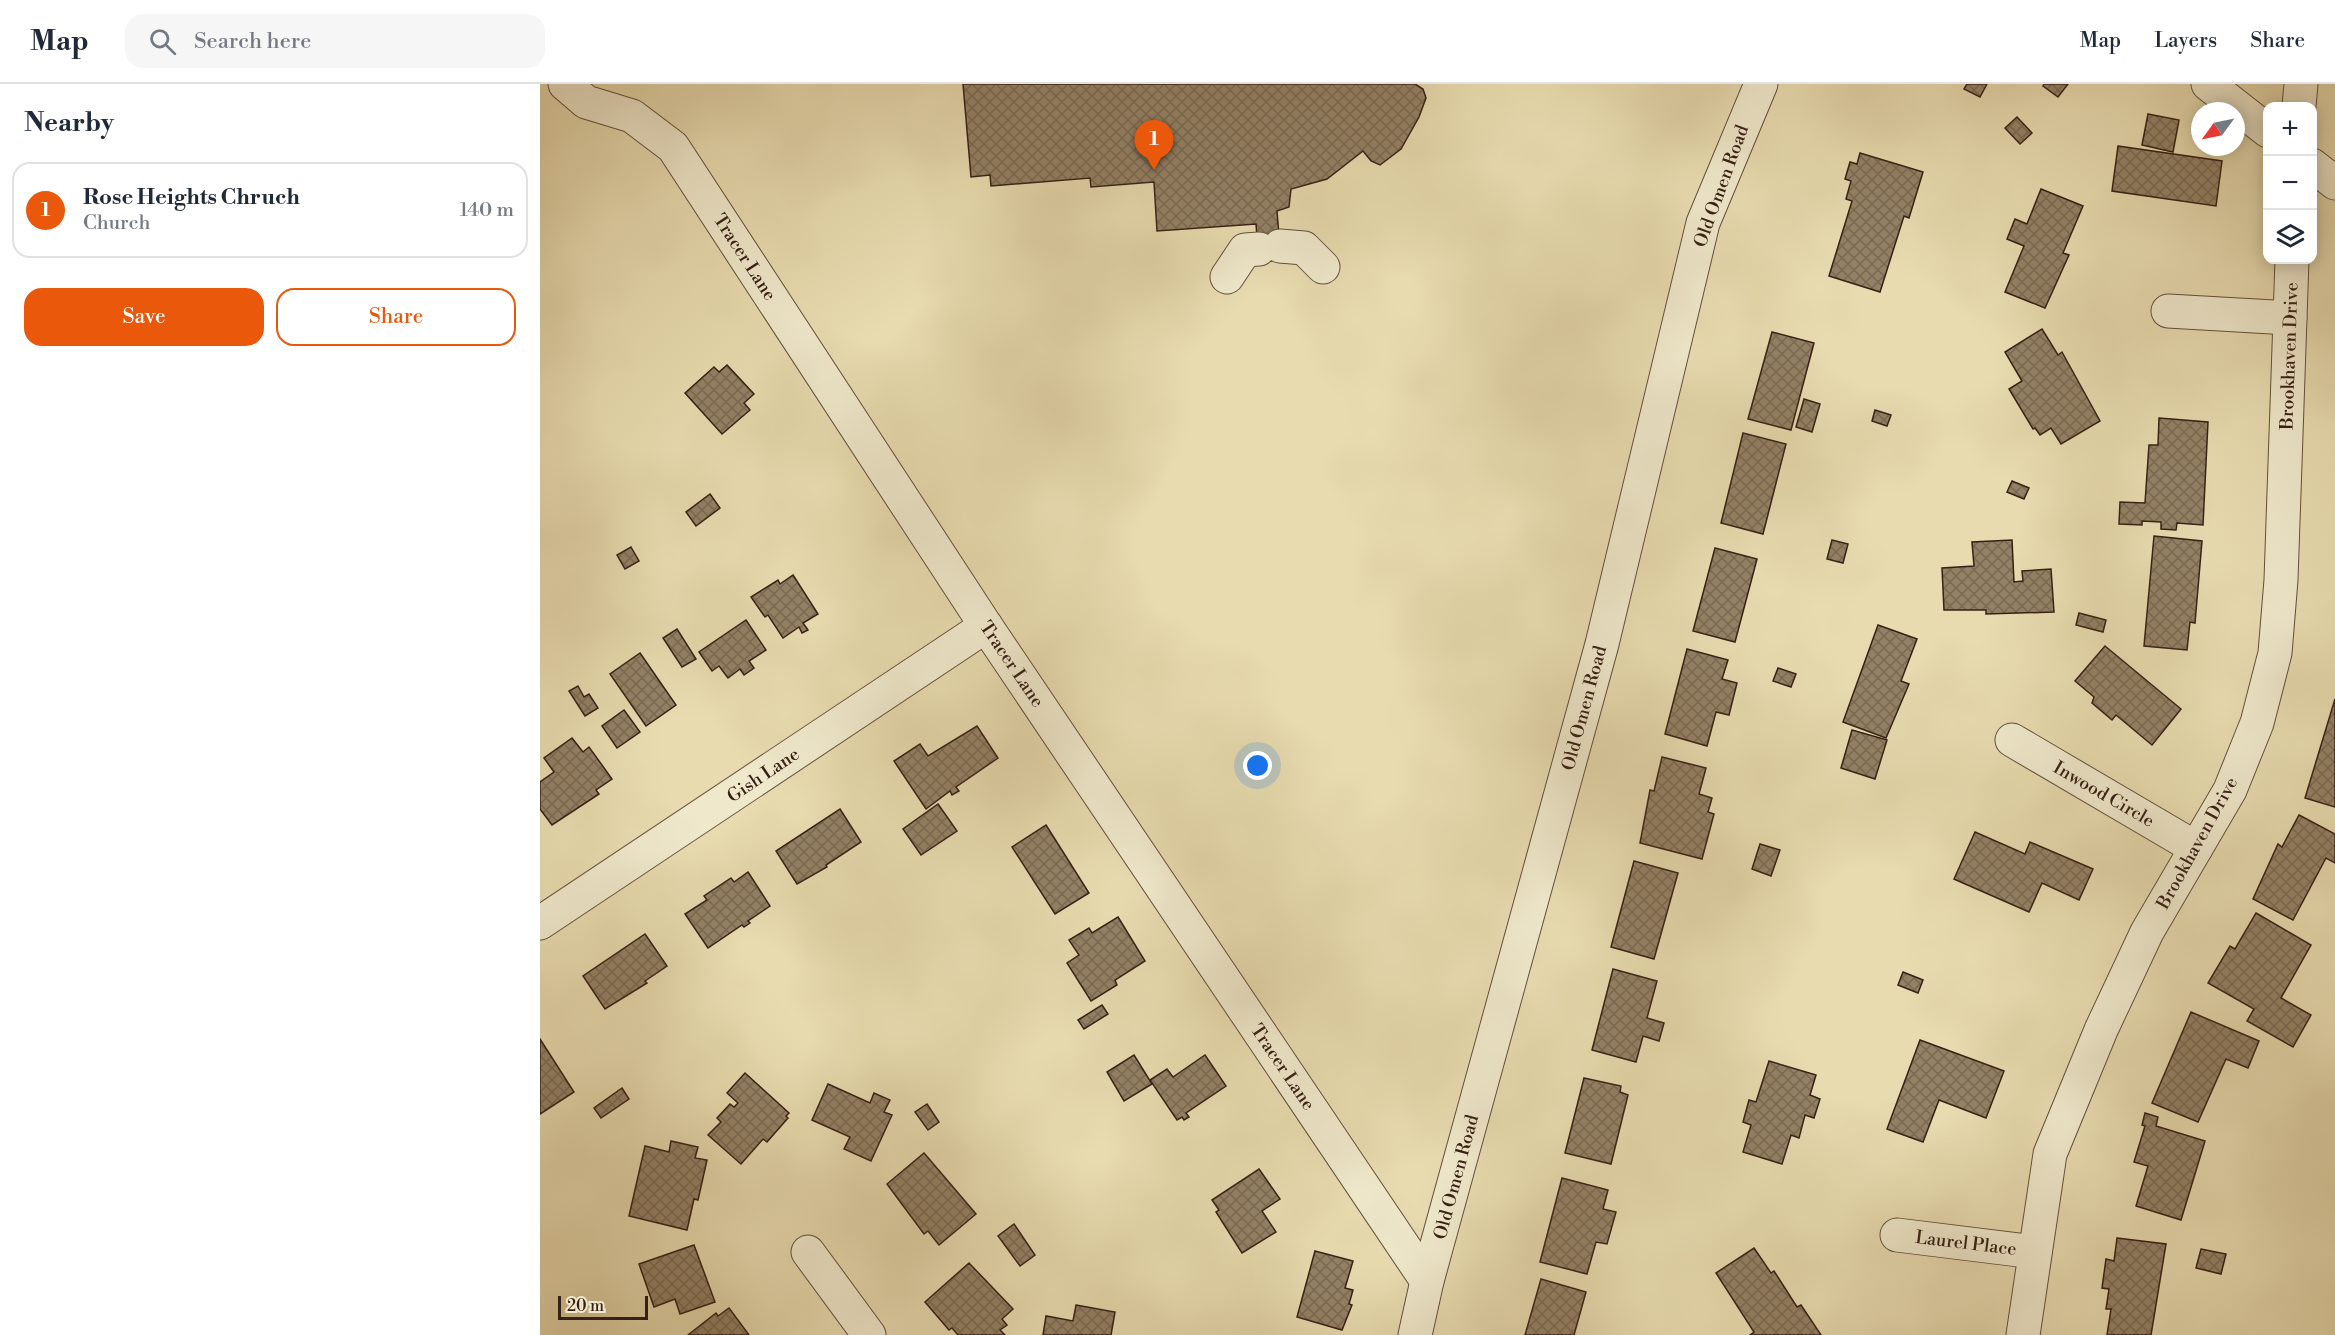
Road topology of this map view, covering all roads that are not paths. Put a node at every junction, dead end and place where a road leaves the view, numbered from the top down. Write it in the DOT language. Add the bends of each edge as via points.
graph roads {
  1 [pos="565,84"];
  2 [pos="1761,84"];
  3 [pos="2208,84"];
  4 [pos="2301,84"];
  5 [pos="2299,102"];
  6 [pos="2263,126"];
  7 [pos="2317,168"];
  8 [pos="2335,183"];
  9 [pos="2292,264"];
  10 [pos="1323,267"];
  11 [pos="1227,278"];
  12 [pos="2169,311"];
  13 [pos="2290,318"];
  14 [pos="987,627"];
  15 [pos="2012,740"];
  16 [pos="2196,848"];
  17 [pos="540,923"];
  18 [pos="1897,1235"];
  19 [pos="808,1252"];
  20 [pos="2035,1252"];
  21 [pos="1427,1281"];
  22 [pos="869,1335"];
  23 [pos="1415,1335"];
  24 [pos="2023,1335"];
  1 -- 14 [label="street, Tracer Lane" via="586,102 632,116 673,147"];
  2 -- 21 [label="street, Old Omen Road" via="1703,223 1602,644"];
  3 -- 6 [label="street"];
  4 -- 5 [label="street"];
  7 -- 8 [label="street"];
  9 -- 13 [label="street, Brookhaven Drive"];
  10 -- 11 [label="street" via="1304,248 1245,250"];
  12 -- 13 [label="street"];
  13 -- 16 [label="street, Brookhaven Drive" via="2275,653 2257,723 2230,790"];
  14 -- 17 [label="street, Gish Lane"];
  14 -- 21 [label="street, Tracer Lane"];
  15 -- 16 [label="street, Inwood Circle"];
  16 -- 20 [label="street, Brookhaven Drive" via="2147,932 2050,1154"];
  18 -- 20 [label="street, Laurel Place"];
  19 -- 22 [label="street"];
  20 -- 24 [label="street, Brookhaven Drive"];
  21 -- 23 [label="street, Old Omen Road"];
}
